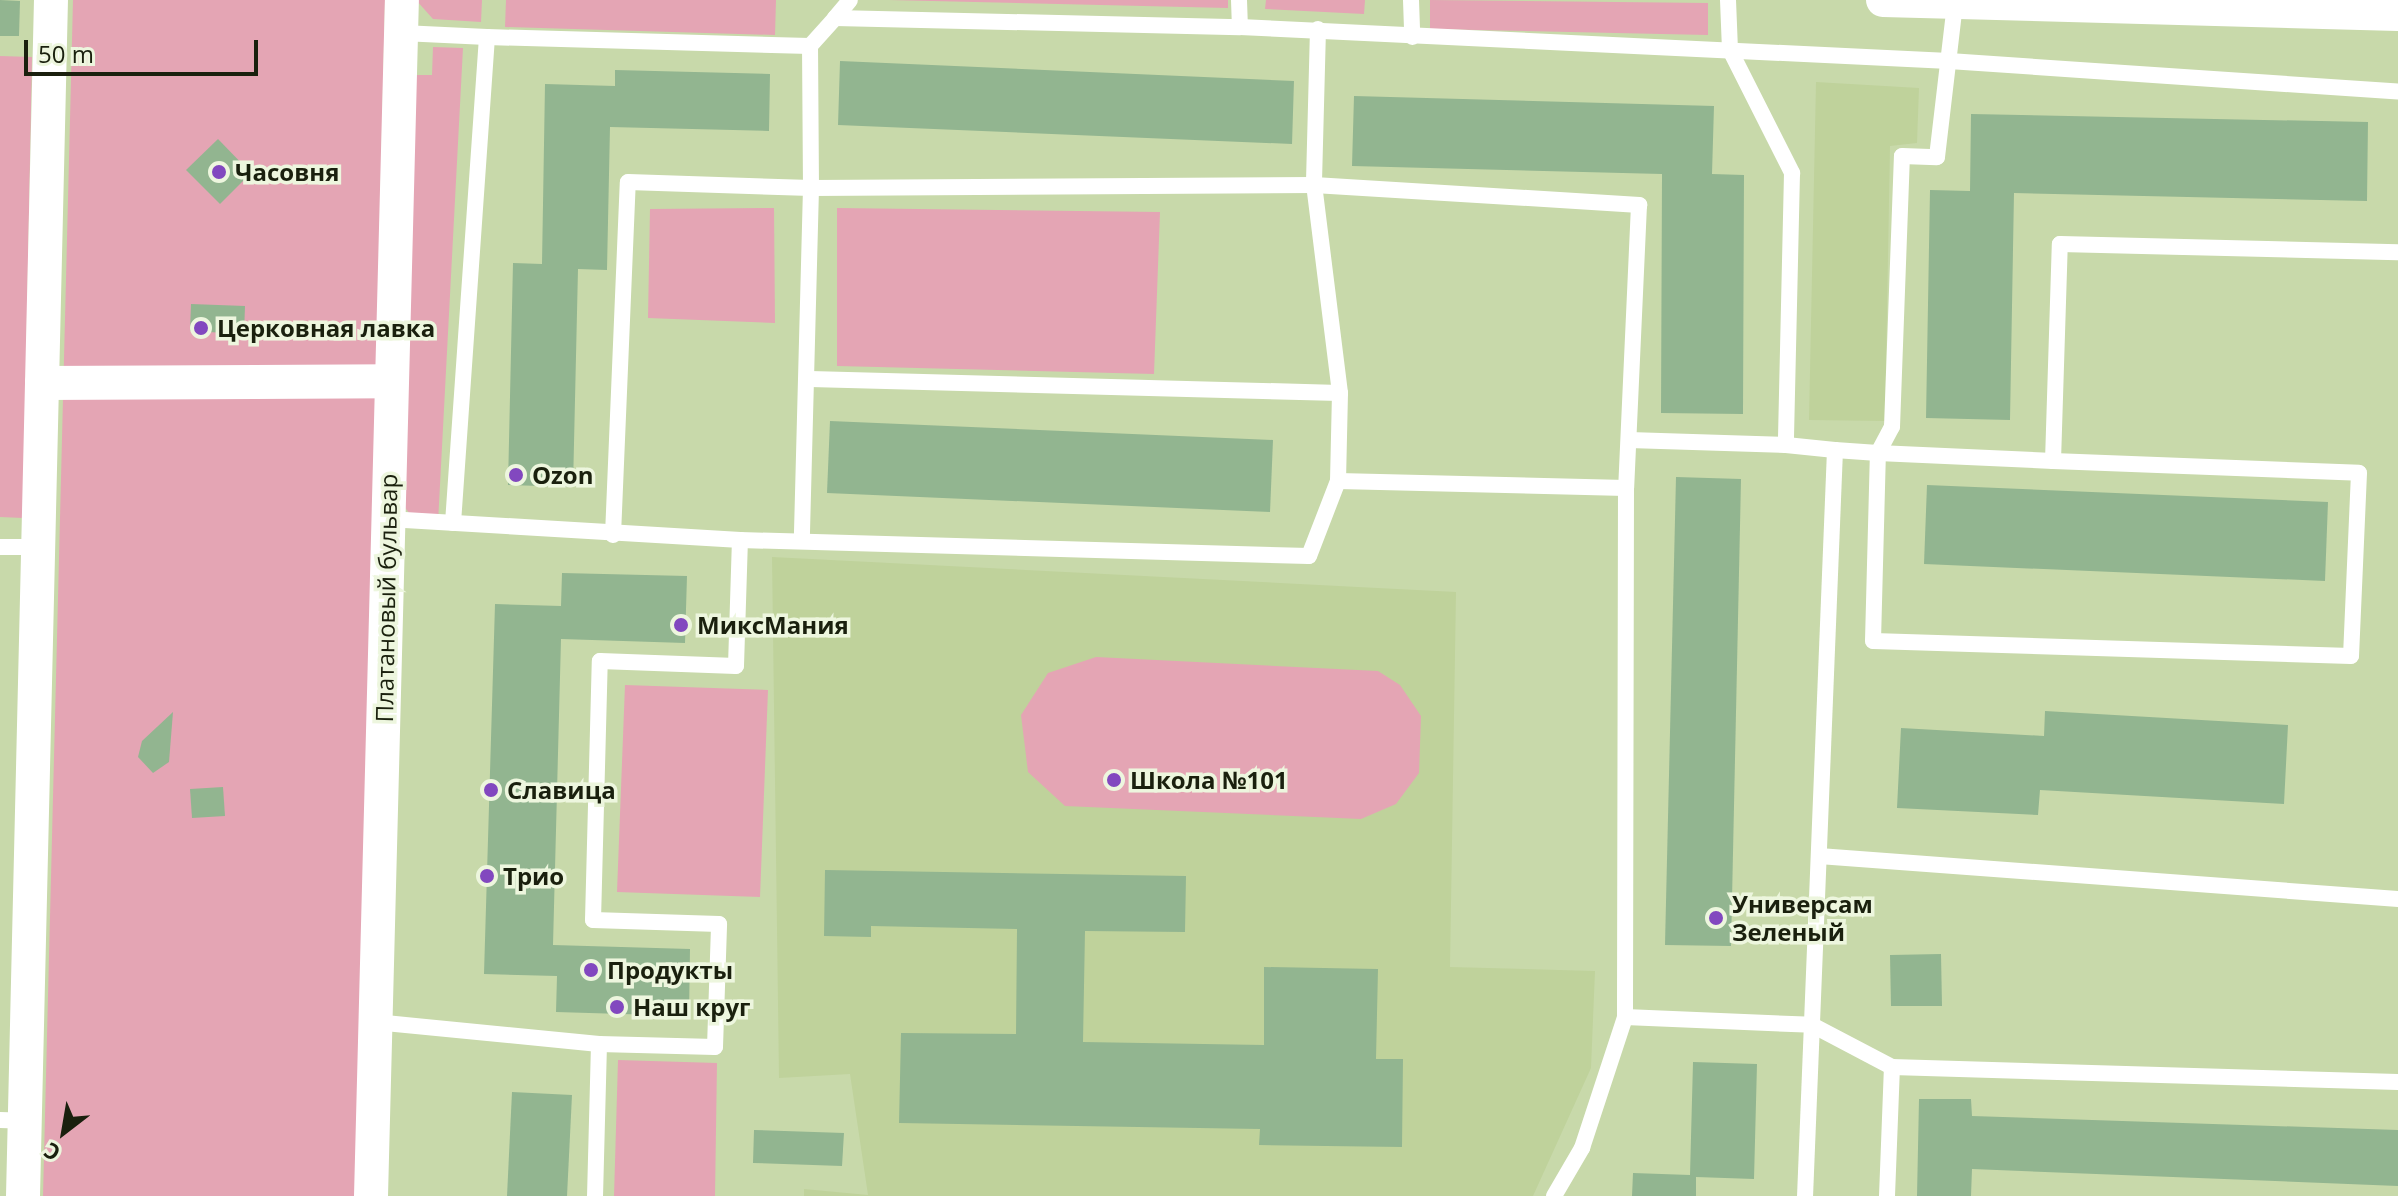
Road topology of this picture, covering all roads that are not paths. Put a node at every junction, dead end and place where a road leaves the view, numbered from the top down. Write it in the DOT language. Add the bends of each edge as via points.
graph roads {
  1 [pos="51,0"];
  2 [pos="850,0"];
  3 [pos="1239,0"];
  4 [pos="1411,0"];
  5 [pos="1728,0"];
  6 [pos="1883,0"];
  7 [pos="1955,3"];
  8 [pos="2398,14"];
  9 [pos="402,16"];
  10 [pos="835,18"];
  11 [pos="1240,27"];
  12 [pos="1318,29"];
  13 [pos="487,37"];
  14 [pos="1412,37"];
  15 [pos="810,46"];
  16 [pos="1730,50"];
  17 [pos="1949,61"];
  18 [pos="2398,92"];
  19 [pos="1314,185"];
  20 [pos="811,188"];
  21 [pos="2398,252"];
  22 [pos="810,379"];
  23 [pos="391,381"];
  24 [pos="42,383"];
  25 [pos="1340,393"];
  26 [pos="1629,440"];
  27 [pos="1786,445"];
  28 [pos="1835,450"];
  29 [pos="1878,453"];
  30 [pos="2053,461"];
  31 [pos="1338,481"];
  32 [pos="1626,488"];
  33 [pos="388,519"];
  34 [pos="453,523"];
  35 [pos="613,535"];
  36 [pos="802,539"];
  37 [pos="740,540"];
  38 [pos="0,547"];
  39 [pos="38,547"];
  40 [pos="1819,856"];
  41 [pos="2398,899"];
  42 [pos="1625,1017"];
  43 [pos="375,1022"];
  44 [pos="1812,1025"];
  45 [pos="599,1044"];
  46 [pos="1892,1067"];
  47 [pos="2398,1082"];
  48 [pos="12,1120"];
  49 [pos="23,1196"];
  50 [pos="371,1196"];
  51 [pos="595,1196"];
  52 [pos="1554,1196"];
  53 [pos="1805,1196"];
  54 [pos="1887,1196"];
  1 -- 24 [label="street"];
  2 -- 10 [label="lane"];
  3 -- 11 [label="lane"];
  4 -- 14 [label="lane"];
  5 -- 16 [label="lane"];
  6 -- 7 [label="street"];
  7 -- 8 [label="street"];
  7 -- 17 [label="lane"];
  9 -- 13 [label="lane"];
  9 -- 23 [label="street, Платановый бульвар"];
  10 -- 11 [label="lane"];
  10 -- 15 [label="lane"];
  11 -- 12 [label="lane"];
  12 -- 14 [label="lane"];
  12 -- 19 [label="lane"];
  13 -- 15 [label="lane"];
  13 -- 34 [label="lane"];
  14 -- 16 [label="lane"];
  15 -- 20 [label="lane"];
  16 -- 17 [label="lane"];
  16 -- 27 [label="lane" via="1792,173"];
  17 -- 18 [label="lane"];
  17 -- 29 [label="lane" via="1937,157 1902,156 1892,427"];
  19 -- 20 [label="lane"];
  19 -- 25 [label="lane"];
  19 -- 26 [label="lane" via="1639,205"];
  20 -- 22 [label="lane"];
  20 -- 35 [label="lane" via="628,182"];
  21 -- 30 [label="lane" via="2060,244"];
  22 -- 25 [label="lane"];
  22 -- 36 [label="lane"];
  23 -- 24 [label="street"];
  23 -- 33 [label="street, Платановый бульвар"];
  24 -- 39 [label="street"];
  25 -- 31 [label="lane"];
  26 -- 27 [label="lane"];
  26 -- 32 [label="lane"];
  27 -- 28 [label="lane"];
  28 -- 29 [label="lane"];
  28 -- 40 [label="lane"];
  29 -- 30 [label="lane"];
  29 -- 30 [label="lane" via="1873,641 2351,656 2359,473"];
  31 -- 32 [label="lane"];
  31 -- 36 [label="lane" via="1309,556"];
  32 -- 42 [label="lane"];
  33 -- 34 [label="lane"];
  33 -- 43 [label="street, Платановый бульвар"];
  34 -- 35 [label="lane"];
  35 -- 37 [label="lane"];
  36 -- 37 [label="lane"];
  37 -- 45 [label="lane" via="736,666 600,661 593,920 719,924 715,1047"];
  38 -- 39 [label="lane"];
  39 -- 48 [label="street"];
  40 -- 41 [label="lane"];
  40 -- 44 [label="lane"];
  42 -- 44 [label="lane"];
  42 -- 52 [label="lane" via="1582,1148"];
  43 -- 45 [label="lane"];
  43 -- 50 [label="street, Платановый бульвар"];
  44 -- 46 [label="lane"];
  44 -- 53 [label="lane"];
  45 -- 51 [label="lane"];
  46 -- 47 [label="lane"];
  46 -- 54 [label="lane"];
  48 -- 49 [label="street"];
}
